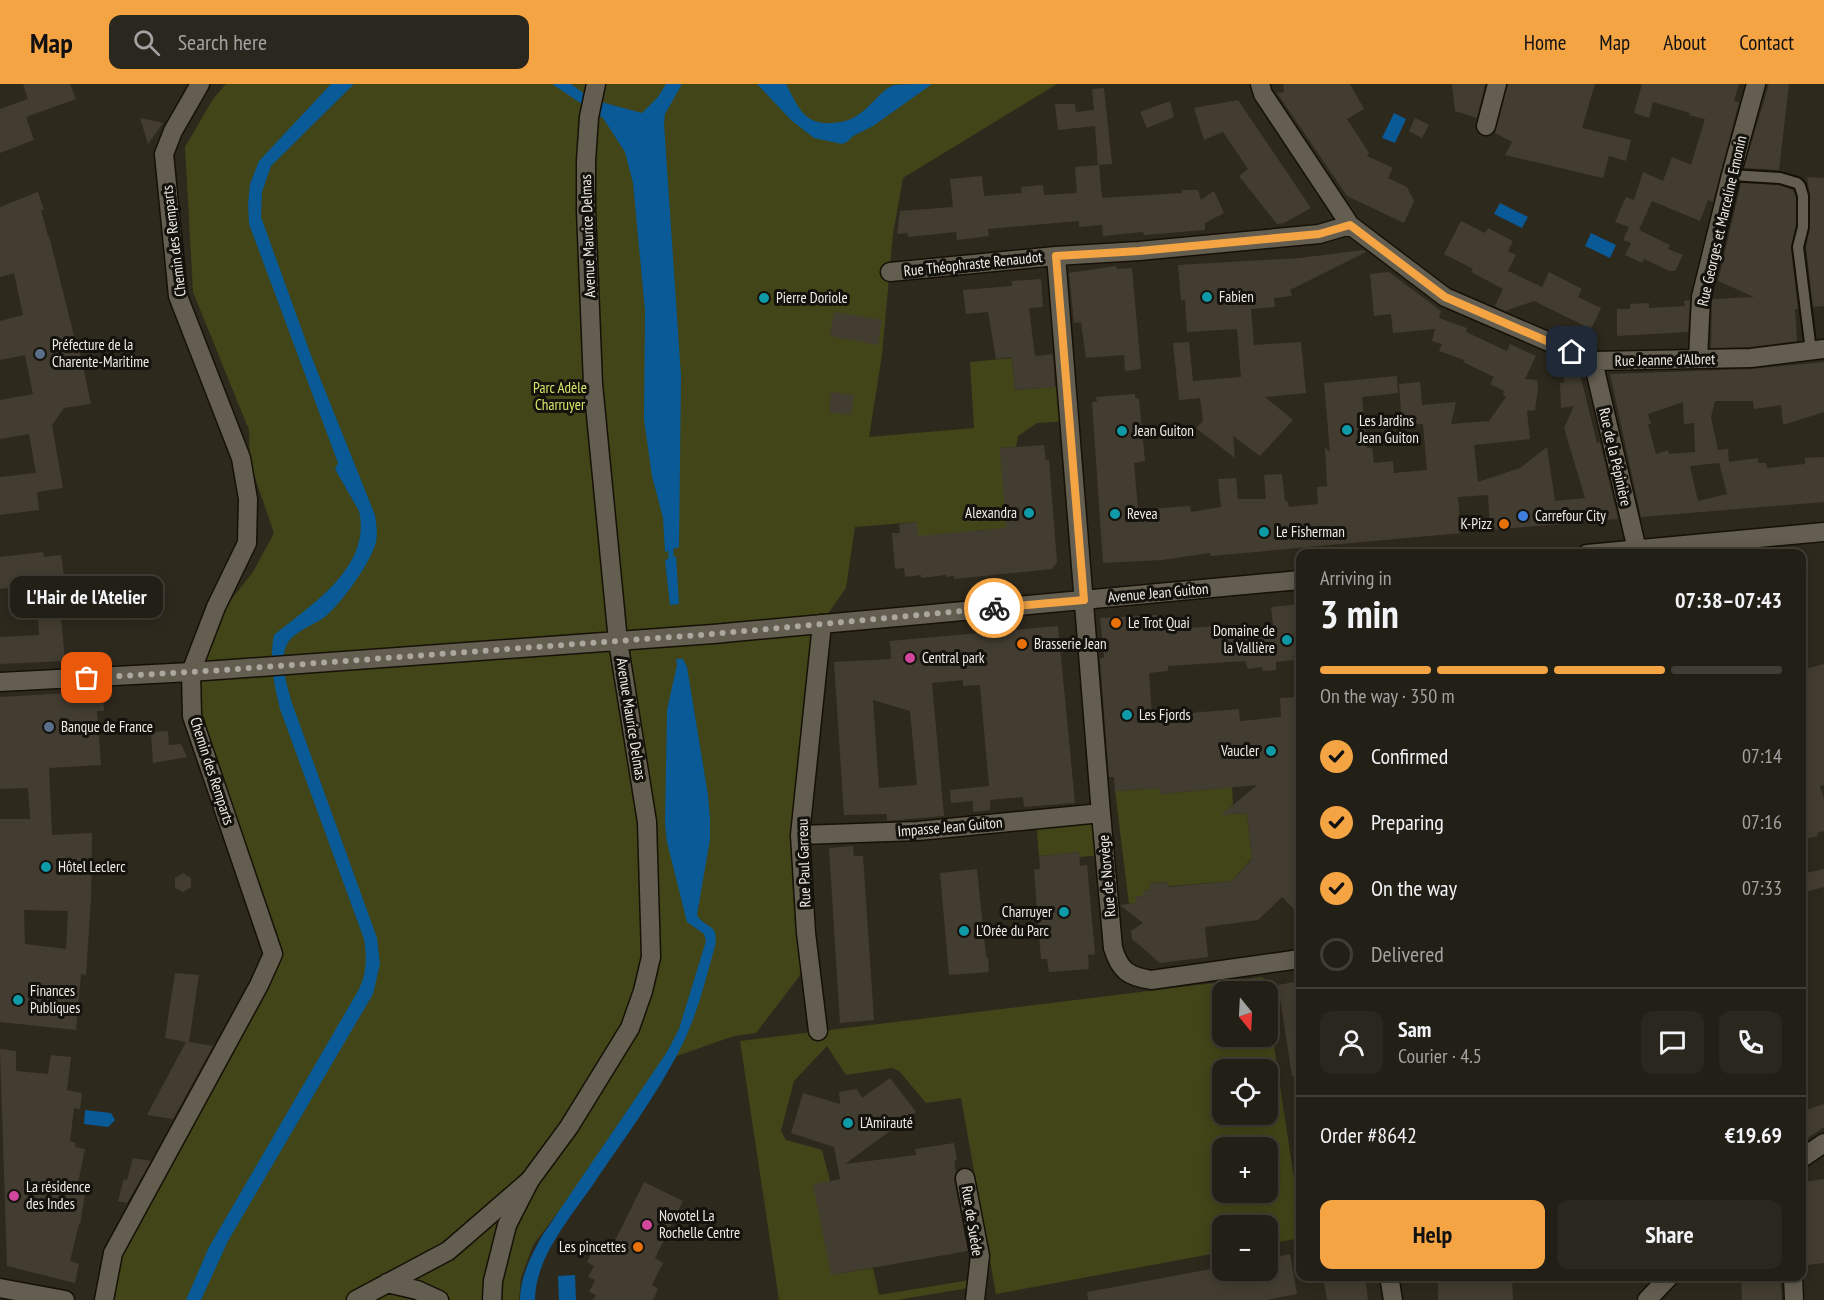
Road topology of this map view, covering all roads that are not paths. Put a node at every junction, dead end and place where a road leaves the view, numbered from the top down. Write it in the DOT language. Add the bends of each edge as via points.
graph roads {
  1 [pos="200,84"];
  2 [pos="1260,84"];
  3 [pos="1497,84"];
  4 [pos="1756,84"];
  5 [pos="596,88"];
  6 [pos="1486,126"];
  7 [pos="1731,175"];
  8 [pos="1350,225"];
  9 [pos="1056,256"];
  10 [pos="890,272"];
  11 [pos="1817,350"];
  12 [pos="1698,359"];
  13 [pos="1593,361"];
  14 [pos="1824,532"];
  15 [pos="1638,549"];
  16 [pos="1658,549"];
  17 [pos="1296,580"];
  18 [pos="1084,600"];
  19 [pos="822,624"];
  20 [pos="618,641"];
  21 [pos="191,672"];
  22 [pos="0,682"];
  23 [pos="1101,813"];
  24 [pos="800,835"];
  25 [pos="1296,960"];
  26 [pos="818,1031"];
  27 [pos="1824,1143"];
  28 [pos="1806,1155"];
  29 [pos="965,1178"];
  30 [pos="530,1180"];
  31 [pos="1390,1281"];
  32 [pos="1665,1281"];
  33 [pos="1793,1281"];
  34 [pos="387,1283"];
  35 [pos="0,1288"];
  36 [pos="65,1300"];
  37 [pos="104,1300"];
  38 [pos="356,1300"];
  39 [pos="439,1300"];
  40 [pos="492,1300"];
  41 [pos="975,1300"];
  42 [pos="1393,1300"];
  43 [pos="1647,1300"];
  44 [pos="1794,1300"];
  1 -- 21 [label="street, Chemin des Remparts" via="164,154 178,296 241,458 248,499 248,543 216,607"];
  2 -- 8 [label="street, Rue Jeanne d'Albret"];
  3 -- 6 [label="street"];
  4 -- 7 [label="street, Rue Georges et Marceline Emonin"];
  5 -- 20 [label="street, Avenue Maurice Delmas" via="586,161 586,210 593,384"];
  7 -- 11 [label="lane" via="1780,178 1800,186 1803,227 1798,247"];
  7 -- 12 [label="street, Rue Georges et Marceline Emonin" via="1701,297"];
  8 -- 9 [label="street, Rue Théophraste Renaudot" via="1319,234"];
  8 -- 13 [label="street, Rue Jeanne d'Albret" via="1445,297"];
  9 -- 10 [label="street, Rue Théophraste Renaudot"];
  9 -- 18 [label="street, Rue Théophraste Renaudot"];
  11 -- 12 [label="street, Rue Jeanne d'Albret" via="1752,358"];
  12 -- 13 [label="street, Rue Jeanne d'Albret"];
  13 -- 15 [label="street, Rue de la Pépinière"];
  14 -- 16 [label="street"];
  17 -- 18 [label="street, Avenue Jean Guiton"];
  18 -- 19 [label="street, Avenue Jean Guiton"];
  18 -- 23 [label="street, Rue de Norvège"];
  19 -- 20 [label="street, Avenue Jean Guiton"];
  19 -- 24 [label="street, Rue Paul Garreau"];
  20 -- 21 [label="street, Avenue Jean Guiton"];
  20 -- 30 [label="street, Avenue Maurice Delmas" via="647,822 651,957 630,1028 569,1127"];
  21 -- 22 [label="street, Avenue Jean Guiton"];
  21 -- 37 [label="street, Chemin des Remparts" via="192,716 273,954 260,985 113,1253"];
  23 -- 24 [label="street, Impasse Jean Guiton" via="918,831"];
  23 -- 25 [label="street, Rue de Norvège" via="1113,948 1123,970 1151,980"];
  24 -- 26 [label="street, Rue Paul Garreau"];
  27 -- 28 [label="street"];
  29 -- 41 [label="street, Rue de Suède" via="980,1256"];
  30 -- 34 [label="street, Avenue Maurice Delmas" via="448,1251"];
  30 -- 40 [label="street, Avenue Maurice Delmas" via="507,1225"];
  31 -- 42 [label="street"];
  32 -- 43 [label="street"];
  33 -- 44 [label="street"];
  34 -- 38 [label="street, Avenue Maurice Delmas"];
  34 -- 39 [label="street"];
  35 -- 36 [label="street"];
}
